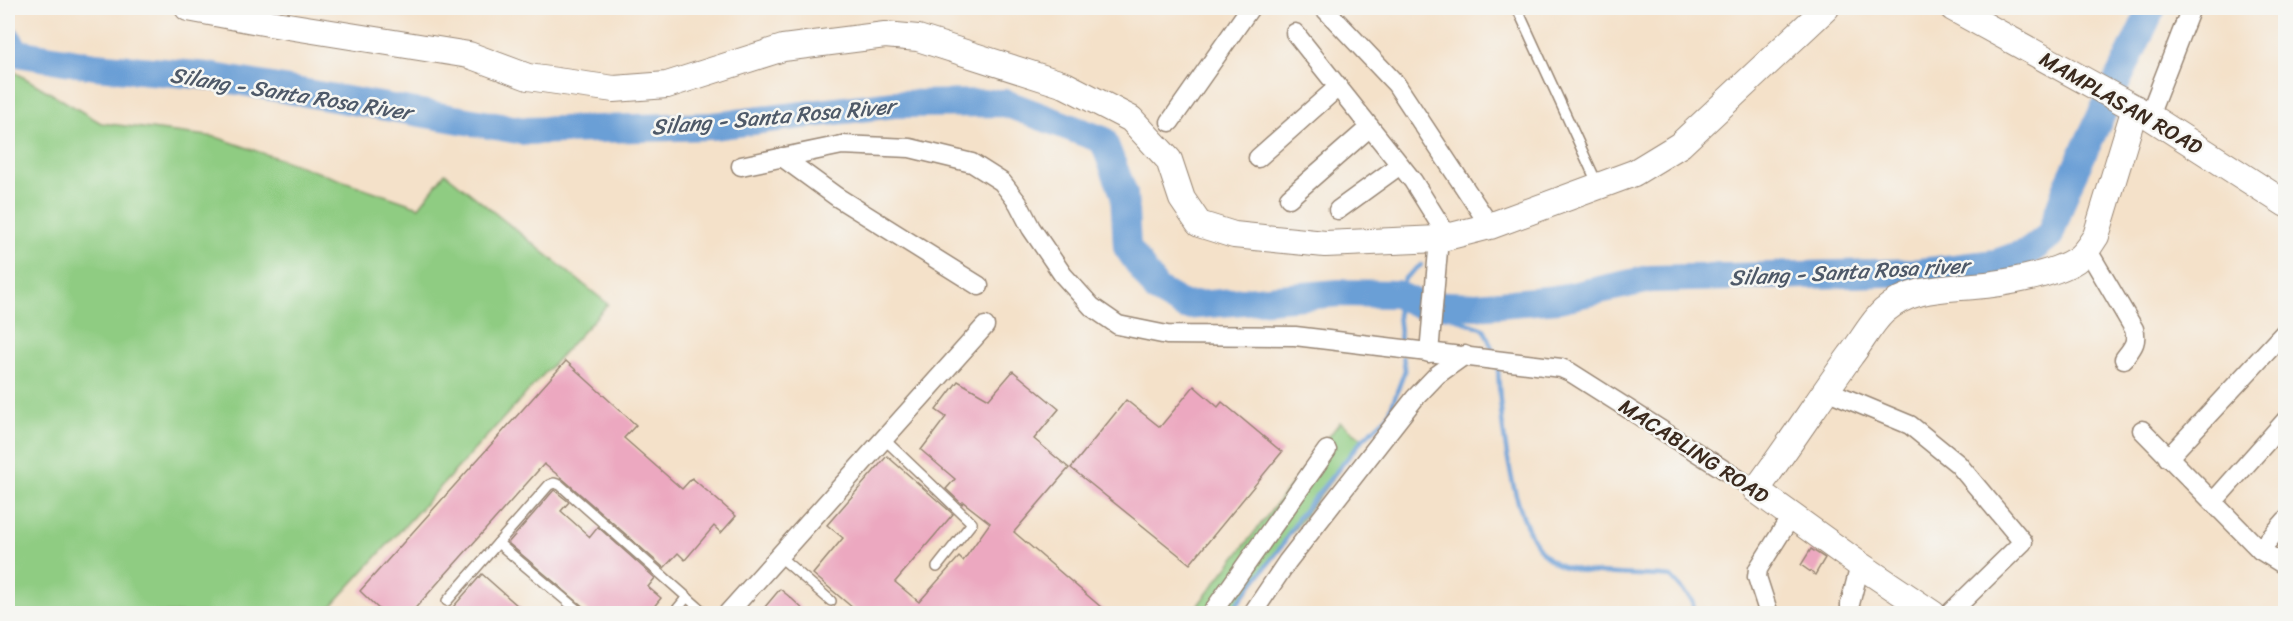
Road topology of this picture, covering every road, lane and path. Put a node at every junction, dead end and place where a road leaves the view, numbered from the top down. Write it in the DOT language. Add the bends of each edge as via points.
graph roads {
  1 [pos="188,8"];
  2 [pos="1250,8"];
  3 [pos="1324,8"];
  4 [pos="1517,8"];
  5 [pos="1827,8"];
  6 [pos="1953,8"];
  7 [pos="2191,8"];
  8 [pos="269,15"];
  9 [pos="1295,33"];
  10 [pos="1338,87"];
  11 [pos="2134,108"];
  12 [pos="1170,122"];
  13 [pos="1370,127"];
  14 [pos="782,157"];
  15 [pos="1258,158"];
  16 [pos="1400,165"];
  17 [pos="741,166"];
  18 [pos="1598,186"];
  19 [pos="1289,198"];
  20 [pos="2286,204"];
  21 [pos="1338,210"];
  22 [pos="1490,226"];
  23 [pos="1444,238"];
  24 [pos="2087,249"];
  25 [pos="979,286"];
  26 [pos="985,326"];
  27 [pos="2285,333"];
  28 [pos="1430,346"];
  29 [pos="1465,355"];
  30 [pos="2124,359"];
  31 [pos="1826,390"];
  32 [pos="2286,420"];
  33 [pos="2142,430"];
  34 [pos="884,439"];
  35 [pos="1327,450"];
  36 [pos="2168,458"];
  37 [pos="1756,490"];
  38 [pos="2214,501"];
  39 [pos="1792,515"];
  40 [pos="2286,520"];
  41 [pos="498,543"];
  42 [pos="2260,550"];
  43 [pos="779,556"];
  44 [pos="1860,565"];
  45 [pos="2286,566"];
  46 [pos="937,567"];
  47 [pos="687,597"];
  48 [pos="447,601"];
  49 [pos="831,601"];
  50 [pos="582,614"];
  51 [pos="673,614"];
  52 [pos="706,614"];
  53 [pos="727,614"];
  54 [pos="1211,614"];
  55 [pos="1252,614"];
  56 [pos="1770,614"];
  57 [pos="1850,614"];
  58 [pos="1933,614"];
  59 [pos="1949,614"];
  1 -- 8 [label="street"];
  2 -- 12 [label="street"];
  3 -- 22 [label="street" via="1396,84"];
  4 -- 18 [label="lane"];
  5 -- 18 [label="street" via="1680,145 1634,173"];
  6 -- 11 [label="street, MAMPLASAN ROAD"];
  7 -- 11 [label="street"];
  8 -- 23 [label="street" via="469,55 528,77 614,89 667,85 783,48 885,35 918,38 1065,85 1131,119 1168,160 1182,199 1199,224 1233,235 1325,244"];
  9 -- 10 [label="street"];
  10 -- 13 [label="street"];
  10 -- 15 [label="street"];
  11 -- 20 [label="street, MAMPLASAN ROAD"];
  11 -- 24 [label="street" via="2096,236"];
  13 -- 16 [label="street"];
  13 -- 19 [label="street"];
  14 -- 17 [label="street, MACABLING ROAD"];
  14 -- 25 [label="street"];
  14 -- 28 [label="street, MACABLING ROAD" via="843,145 910,148 972,163 1002,182 1063,275 1092,307 1118,325 1167,335 1295,336"];
  16 -- 21 [label="street"];
  16 -- 23 [label="street"];
  18 -- 22 [label="street"];
  22 -- 23 [label="street"];
  23 -- 28 [label="street"];
  24 -- 30 [label="street" via="2134,329 2135,345"];
  24 -- 31 [label="street" via="2076,260 2048,273 1910,294 1884,312"];
  26 -- 34 [label="street"];
  27 -- 36 [label="street"];
  28 -- 29 [label="street, MACABLING ROAD"];
  29 -- 37 [label="street, MACABLING ROAD" via="1570,372"];
  29 -- 55 [label="street" via="1437,375 1415,398 1287,562"];
  31 -- 37 [label="street"];
  31 -- 59 [label="street" via="1910,425 1958,464 2023,542"];
  32 -- 38 [label="street"];
  33 -- 36 [label="street"];
  34 -- 43 [label="street"];
  34 -- 46 [label="lane" via="972,523"];
  35 -- 54 [label="street"];
  36 -- 38 [label="street"];
  37 -- 39 [label="street, MACABLING ROAD"];
  38 -- 42 [label="street"];
  39 -- 44 [label="street, MACABLING ROAD"];
  39 -- 56 [label="street" via="1758,569 1757,577"];
  40 -- 42 [label="street"];
  41 -- 47 [label="lane" via="554,483"];
  41 -- 48 [label="lane"];
  41 -- 50 [label="lane"];
  42 -- 45 [label="street"];
  43 -- 49 [label="lane"];
  43 -- 53 [label="street"];
  44 -- 57 [label="street"];
  44 -- 58 [label="street, MACABLING ROAD"];
  47 -- 51 [label="lane"];
  47 -- 52 [label="lane"];
}
